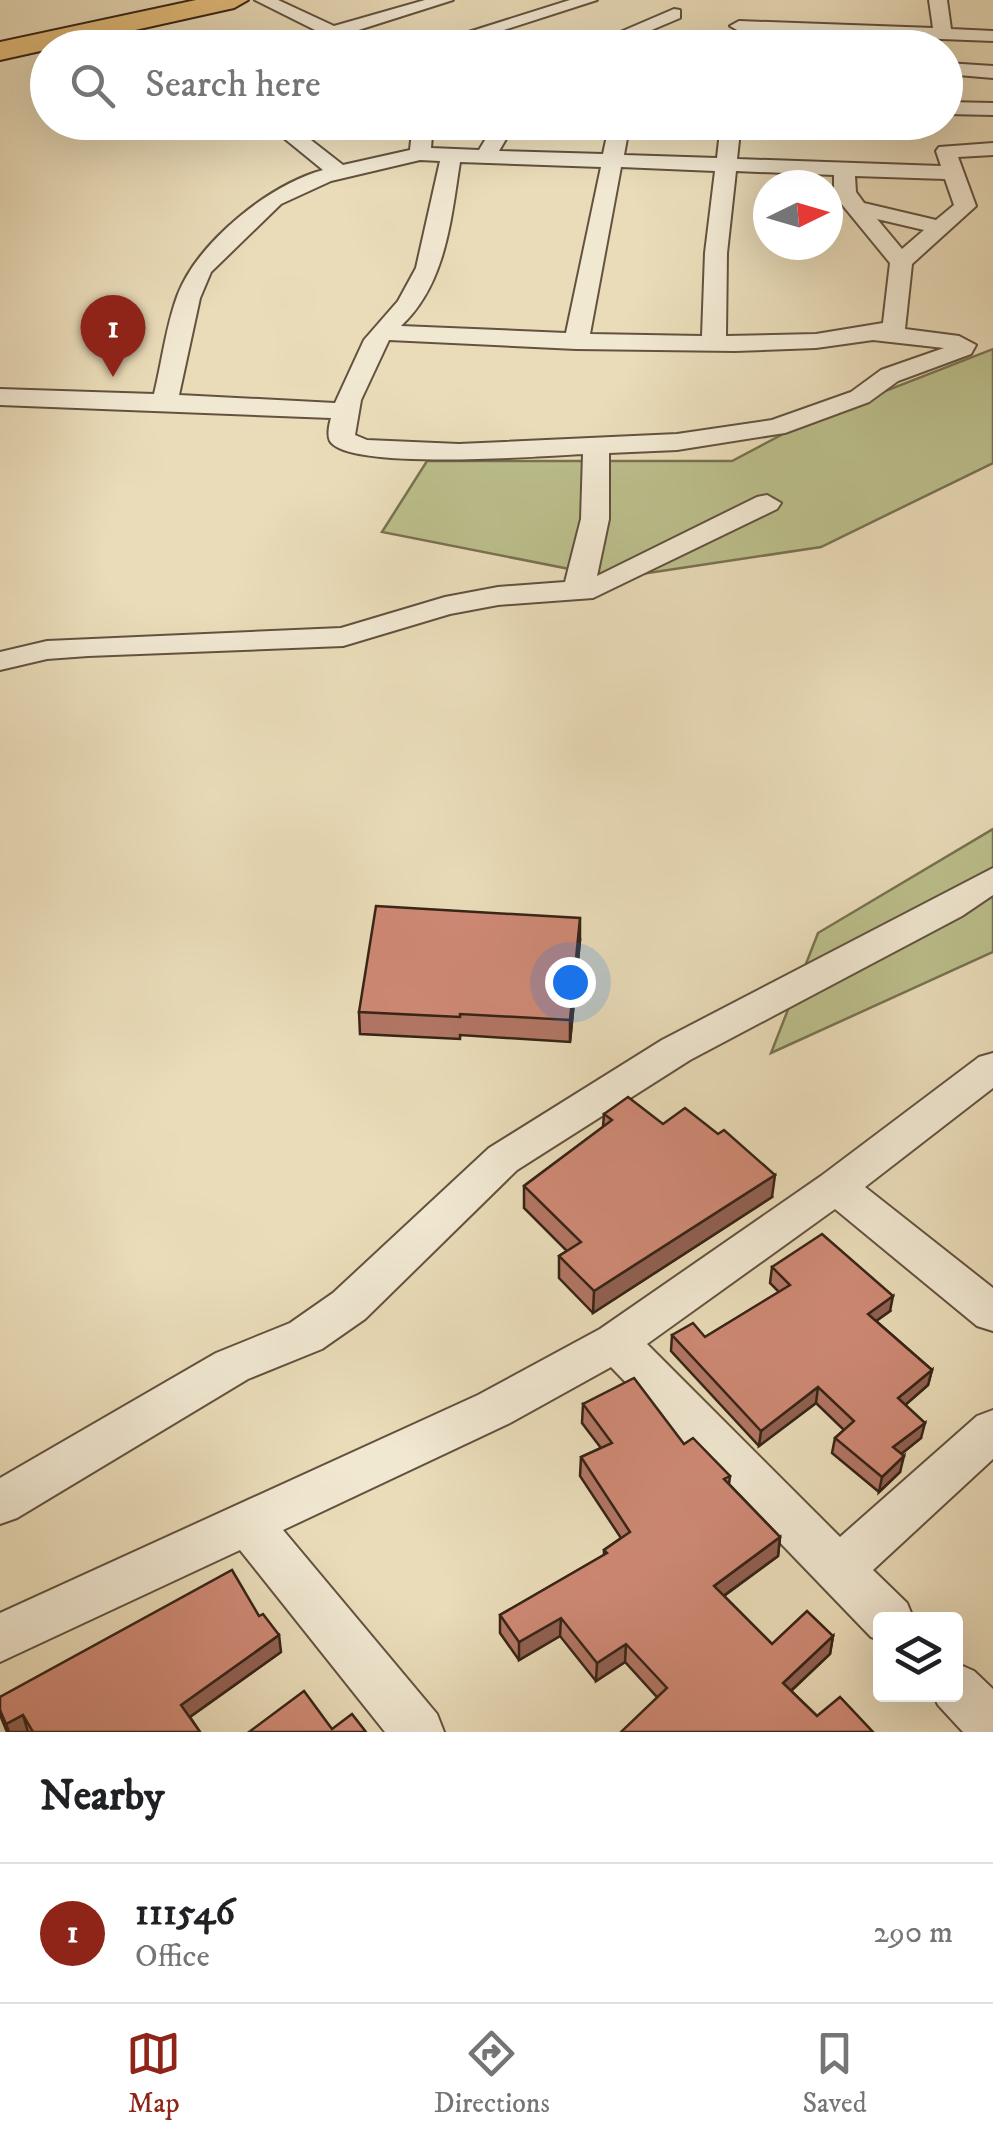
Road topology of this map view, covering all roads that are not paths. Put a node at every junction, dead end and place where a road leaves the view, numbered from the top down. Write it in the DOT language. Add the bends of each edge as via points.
graph roads {
  1 [pos="156,0"];
  2 [pos="234,0"];
  3 [pos="264,0"];
  4 [pos="444,0"];
  5 [pos="588,0"];
  6 [pos="938,0"];
  7 [pos="751,9"];
  8 [pos="674,14"];
  9 [pos="740,26"];
  10 [pos="99,30"];
  11 [pos="334,30"];
  12 [pos="339,30"];
  13 [pos="487,30"];
  14 [pos="649,30"];
  15 [pos="739,30"];
  16 [pos="866,30"];
  17 [pos="942,30"];
  18 [pos="0,34"];
  19 [pos="963,35"];
  20 [pos="993,36"];
  21 [pos="30,45"];
  22 [pos="0,52"];
  23 [pos="963,70"];
  24 [pos="993,72"];
  25 [pos="963,108"];
  26 [pos="993,109"];
  27 [pos="297,140"];
  28 [pos="421,140"];
  29 [pos="495,140"];
  30 [pos="617,140"];
  31 [pos="731,140"];
  32 [pos="993,149"];
  33 [pos="420,154"];
  34 [pos="451,154"];
  35 [pos="486,155"];
  36 [pos="614,159"];
  37 [pos="729,164"];
  38 [pos="844,168"];
  39 [pos="338,172"];
  40 [pos="952,173"];
  41 [pos="860,209"];
  42 [pos="938,227"];
  43 [pos="900,262"];
  44 [pos="382,332"];
  45 [pos="874,333"];
  46 [pos="576,342"];
  47 [pos="714,344"];
  48 [pos="0,397"];
  49 [pos="165,403"];
  50 [pos="344,412"];
  51 [pos="595,446"];
  52 [pos="767,503"];
  53 [pos="576,589"];
  54 [pos="0,661"];
  55 [pos="993,880"];
  56 [pos="993,1067"];
  57 [pos="836,1187"];
  58 [pos="993,1313"];
  59 [pos="616,1342"];
  60 [pos="993,1430"];
  61 [pos="0,1503"];
  62 [pos="248,1524"];
  63 [pos="839,1569"];
  64 [pos="881,1612"];
  65 [pos="0,1638"];
  66 [pos="963,1695"];
  67 [pos="993,1726"];
  68 [pos="418,1732"];
  1 -- 18 [label="highway"];
  2 -- 10 [label="highway"];
  3 -- 11 [label="street"];
  4 -- 12 [label="street"];
  5 -- 13 [label="street"];
  6 -- 17 [label="street"];
  7 -- 9 [label="street"];
  8 -- 14 [label="street"];
  9 -- 15 [label="street"];
  9 -- 16 [label="street" via="819,21"];
  19 -- 20 [label="street"];
  21 -- 22 [label="highway"];
  23 -- 24 [label="street"];
  25 -- 26 [label="street"];
  27 -- 39 [label="street"];
  28 -- 33 [label="street"];
  29 -- 35 [label="street"];
  30 -- 36 [label="street"];
  31 -- 37 [label="street"];
  32 -- 40 [label="street" via="946,151"];
  33 -- 34 [label="street"];
  33 -- 39 [label="street"];
  34 -- 35 [label="street"];
  34 -- 44 [label="street" via="429,264 410,302"];
  35 -- 36 [label="street"];
  36 -- 37 [label="street"];
  36 -- 46 [label="street"];
  37 -- 38 [label="street"];
  37 -- 47 [label="street" via="716,254"];
  38 -- 40 [label="street"];
  38 -- 41 [label="street" via="846,192"];
  39 -- 49 [label="street" via="273,199 201,269 188,298"];
  40 -- 42 [label="street" via="966,206"];
  41 -- 42 [label="street"];
  41 -- 43 [label="street"];
  42 -- 43 [label="street"];
  43 -- 45 [label="street" via="897,322"];
  44 -- 46 [label="street"];
  44 -- 50 [label="street"];
  45 -- 47 [label="street"];
  45 -- 51 [label="street" via="964,344 890,375 860,397 776,428"];
  46 -- 47 [label="street"];
  48 -- 49 [label="street"];
  49 -- 50 [label="street"];
  50 -- 51 [label="street" via="342,439 364,448"];
  51 -- 53 [label="street" via="599,474 590,560"];
  52 -- 53 [label="street" via="604,586"];
  53 -- 54 [label="street" via="444,606 343,636 47,650"];
  55 -- 61 [label="street" via="676,1050 502,1160 350,1306 306,1336 232,1366"];
  56 -- 57 [label="street"];
  57 -- 58 [label="street"];
  57 -- 59 [label="street"];
  59 -- 62 [label="street" via="494,1410"];
  59 -- 63 [label="street"];
  60 -- 63 [label="street"];
  62 -- 65 [label="street"];
  62 -- 68 [label="street"];
  63 -- 64 [label="street"];
  66 -- 67 [label="street"];
}
